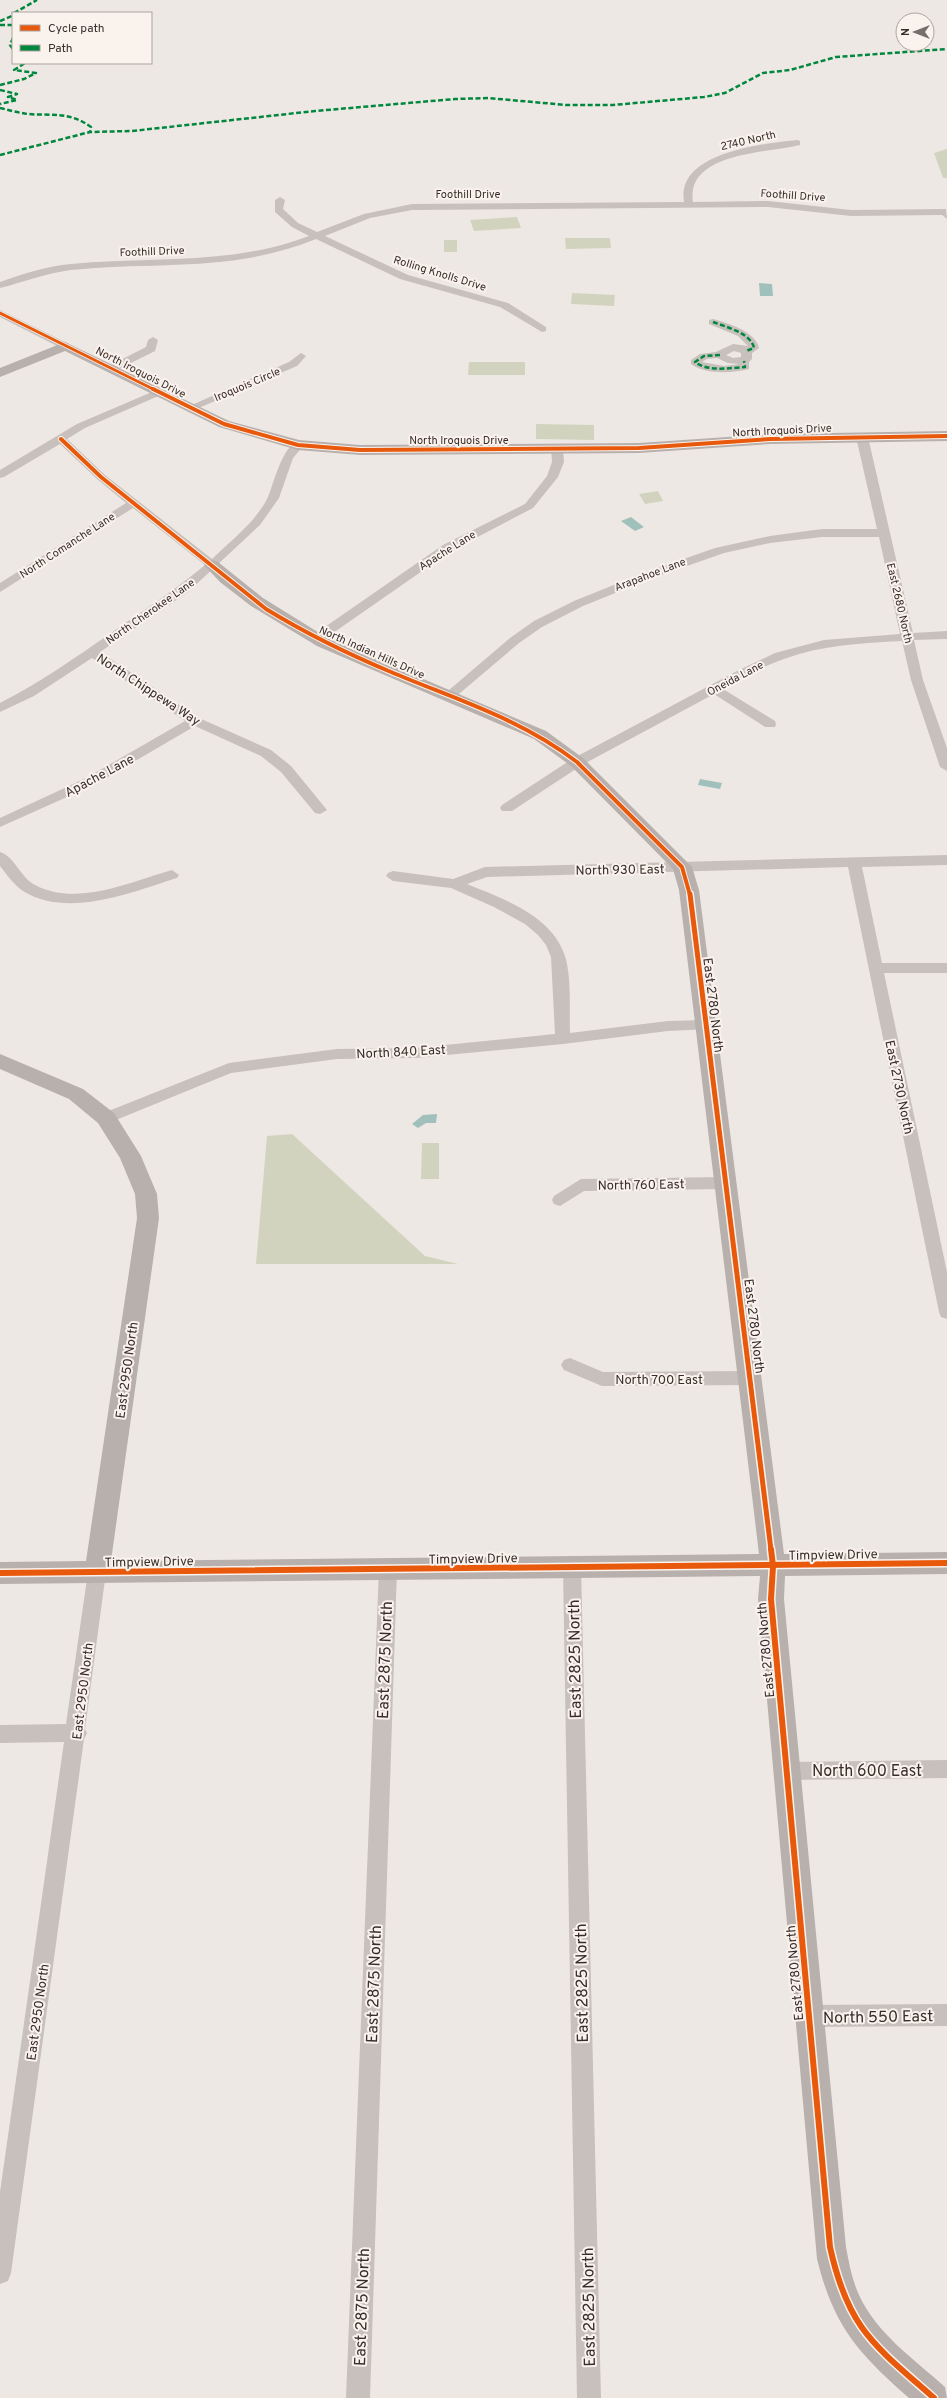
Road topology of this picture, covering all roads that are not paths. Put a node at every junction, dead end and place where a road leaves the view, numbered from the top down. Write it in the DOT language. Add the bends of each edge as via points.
graph roads {
  1 [pos="796,143"];
  2 [pos="280,200"];
  3 [pos="689,205"];
  4 [pos="947,214"];
  5 [pos="318,237"];
  6 [pos="0,285"];
  7 [pos="0,313"];
  8 [pos="713,322"];
  9 [pos="542,329"];
  10 [pos="153,340"];
  11 [pos="65,346"];
  12 [pos="301,356"];
  13 [pos="745,356"];
  14 [pos="113,368"];
  15 [pos="0,373"];
  16 [pos="159,392"];
  17 [pos="190,408"];
  18 [pos="947,436"];
  19 [pos="862,437"];
  20 [pos="61,439"];
  21 [pos="298,445"];
  22 [pos="557,449"];
  23 [pos="0,475"];
  24 [pos="134,503"];
  25 [pos="883,533"];
  26 [pos="212,565"];
  27 [pos="0,588"];
  28 [pos="908,635"];
  29 [pos="947,635"];
  30 [pos="316,639"];
  31 [pos="92,652"];
  32 [pos="715,689"];
  33 [pos="448,696"];
  34 [pos="0,708"];
  35 [pos="194,721"];
  36 [pos="770,724"];
  37 [pos="577,762"];
  38 [pos="947,767"];
  39 [pos="507,808"];
  40 [pos="320,810"];
  41 [pos="0,823"];
  42 [pos="0,856"];
  43 [pos="947,860"];
  44 [pos="854,863"];
  45 [pos="682,867"];
  46 [pos="172,875"];
  47 [pos="393,876"];
  48 [pos="454,884"];
  49 [pos="875,968"];
  50 [pos="947,968"];
  51 [pos="706,1025"];
  52 [pos="563,1039"];
  53 [pos="0,1061"];
  54 [pos="106,1118"];
  55 [pos="726,1183"];
  56 [pos="560,1200"];
  57 [pos="947,1312"];
  58 [pos="570,1365"];
  59 [pos="751,1378"];
  60 [pos="947,1563"];
  61 [pos="773,1566"];
  62 [pos="572,1568"];
  63 [pos="388,1569"];
  64 [pos="98,1572"];
  65 [pos="0,1573"];
  66 [pos="77,1733"];
  67 [pos="0,1734"];
  68 [pos="947,1769"];
  69 [pos="787,1771"];
  70 [pos="947,2015"];
  71 [pos="809,2016"];
  72 [pos="0,2273"];
  73 [pos="358,2398"];
  74 [pos="590,2398"];
  75 [pos="934,2398"];
  1 -- 3 [label="street, 2740 North" via="726,156 710,163 695,174 688,185"];
  2 -- 5 [label="street, Rolling Knolls Drive" via="278,210 295,226"];
  3 -- 4 [label="street, Foothill Drive" via="768,204 851,213"];
  3 -- 5 [label="street, Foothill Drive" via="412,208 367,216"];
  5 -- 6 [label="street, Foothill Drive" via="286,248 248,256 205,261 70,267 34,274"];
  5 -- 9 [label="street, Rolling Knolls Drive" via="404,277 504,306"];
  7 -- 11 [label="street, North Iroquois Drive"];
  8 -- 13 [label="street" via="735,330 749,339 754,348"];
  10 -- 14 [label="street" via="151,349"];
  11 -- 14 [label="street, North Iroquois Drive"];
  11 -- 15 [label="street"];
  12 -- 17 [label="street, Iroquois Circle" via="293,364"];
  13 -- 13 [label="street" via="745,367 731,369 699,365 695,362 704,356 720,355 725,359"];
  14 -- 16 [label="street, North Iroquois Drive"];
  16 -- 17 [label="street, North Iroquois Drive"];
  16 -- 20 [label="street" via="81,426"];
  17 -- 21 [label="street, North Iroquois Drive" via="224,424"];
  18 -- 19 [label="street, North Iroquois Drive"];
  19 -- 22 [label="street, North Iroquois Drive" via="771,439 646,448"];
  19 -- 25 [label="street, East 2680 North"];
  20 -- 23 [label="street"];
  20 -- 24 [label="street, North Indian Hills Drive" via="101,477"];
  21 -- 22 [label="street, North Iroquois Drive" via="360,450"];
  21 -- 26 [label="street, North Cherokee Lane" via="288,458 273,498 256,523"];
  22 -- 30 [label="street, Apache Lane" via="558,462 552,477 529,506 448,548"];
  24 -- 26 [label="street, North Indian Hills Drive"];
  24 -- 27 [label="street, North Comanche Lane" via="109,516"];
  25 -- 28 [label="street, East 2680 North"];
  25 -- 33 [label="street, Arapahoe Lane" via="822,533 771,539 712,552 667,566 575,604 538,624 512,642"];
  26 -- 30 [label="street, North Indian Hills Drive" via="242,591"];
  26 -- 31 [label="street, North Cherokee Lane" via="184,589"];
  28 -- 29 [label="street, Oneida Lane"];
  28 -- 32 [label="street, Oneida Lane" via="852,640 797,650 759,664"];
  28 -- 38 [label="street, East 2680 North" via="917,680"];
  30 -- 33 [label="street, North Indian Hills Drive"];
  31 -- 34 [label="street, North Cherokee Lane" via="29,693"];
  31 -- 35 [label="street, North Chippewa Way"];
  32 -- 36 [label="street"];
  32 -- 37 [label="street, Oneida Lane"];
  33 -- 37 [label="street, North Indian Hills Drive" via="526,728"];
  35 -- 40 [label="street, North Chippewa Way" via="266,753 286,769"];
  35 -- 41 [label="street, Apache Lane" via="91,781"];
  37 -- 39 [label="street, Oneida Lane"];
  37 -- 45 [label="street, North Indian Hills Drive"];
  42 -- 46 [label="street" via="16,877 30,888 62,897 92,896"];
  43 -- 44 [label="street, North 930 East"];
  44 -- 45 [label="street, North 930 East"];
  44 -- 49 [label="street, East 2730 North"];
  45 -- 48 [label="street, North 930 East" via="485,872"];
  45 -- 51 [label="street, East 2780 North" via="689,890"];
  47 -- 48 [label="street, North 930 East"];
  48 -- 52 [label="street" via="510,910 548,934 558,956"];
  49 -- 50 [label="street"];
  49 -- 57 [label="street, East 2730 North"];
  51 -- 52 [label="street, North 840 East" via="668,1026"];
  51 -- 55 [label="street, East 2780 North"];
  52 -- 54 [label="street, North 840 East" via="415,1052 337,1054 229,1068"];
  53 -- 54 [label="street, East 2950 North" via="76,1094"];
  54 -- 64 [label="street, East 2950 North" via="130,1156 146,1194 148,1218"];
  55 -- 56 [label="street, North 760 East" via="581,1185"];
  55 -- 59 [label="street, East 2780 North"];
  58 -- 59 [label="street, North 700 East" via="602,1379"];
  59 -- 61 [label="street, East 2780 North"];
  60 -- 61 [label="street, Timpview Drive"];
  61 -- 62 [label="street, Timpview Drive"];
  61 -- 69 [label="street, East 2780 North" via="772,1598"];
  62 -- 63 [label="street, Timpview Drive"];
  62 -- 74 [label="street, East 2825 North"];
  63 -- 64 [label="street, Timpview Drive"];
  63 -- 73 [label="street, East 2875 North"];
  64 -- 65 [label="street, Timpview Drive"];
  64 -- 66 [label="street, East 2950 North"];
  66 -- 67 [label="street"];
  66 -- 72 [label="street, East 2950 North"];
  68 -- 69 [label="street, North 600 East"];
  69 -- 71 [label="street, East 2780 North"];
  70 -- 71 [label="street, North 550 East"];
  71 -- 75 [label="street, East 2780 North" via="830,2247 836,2277 846,2302 867,2337"];
}
